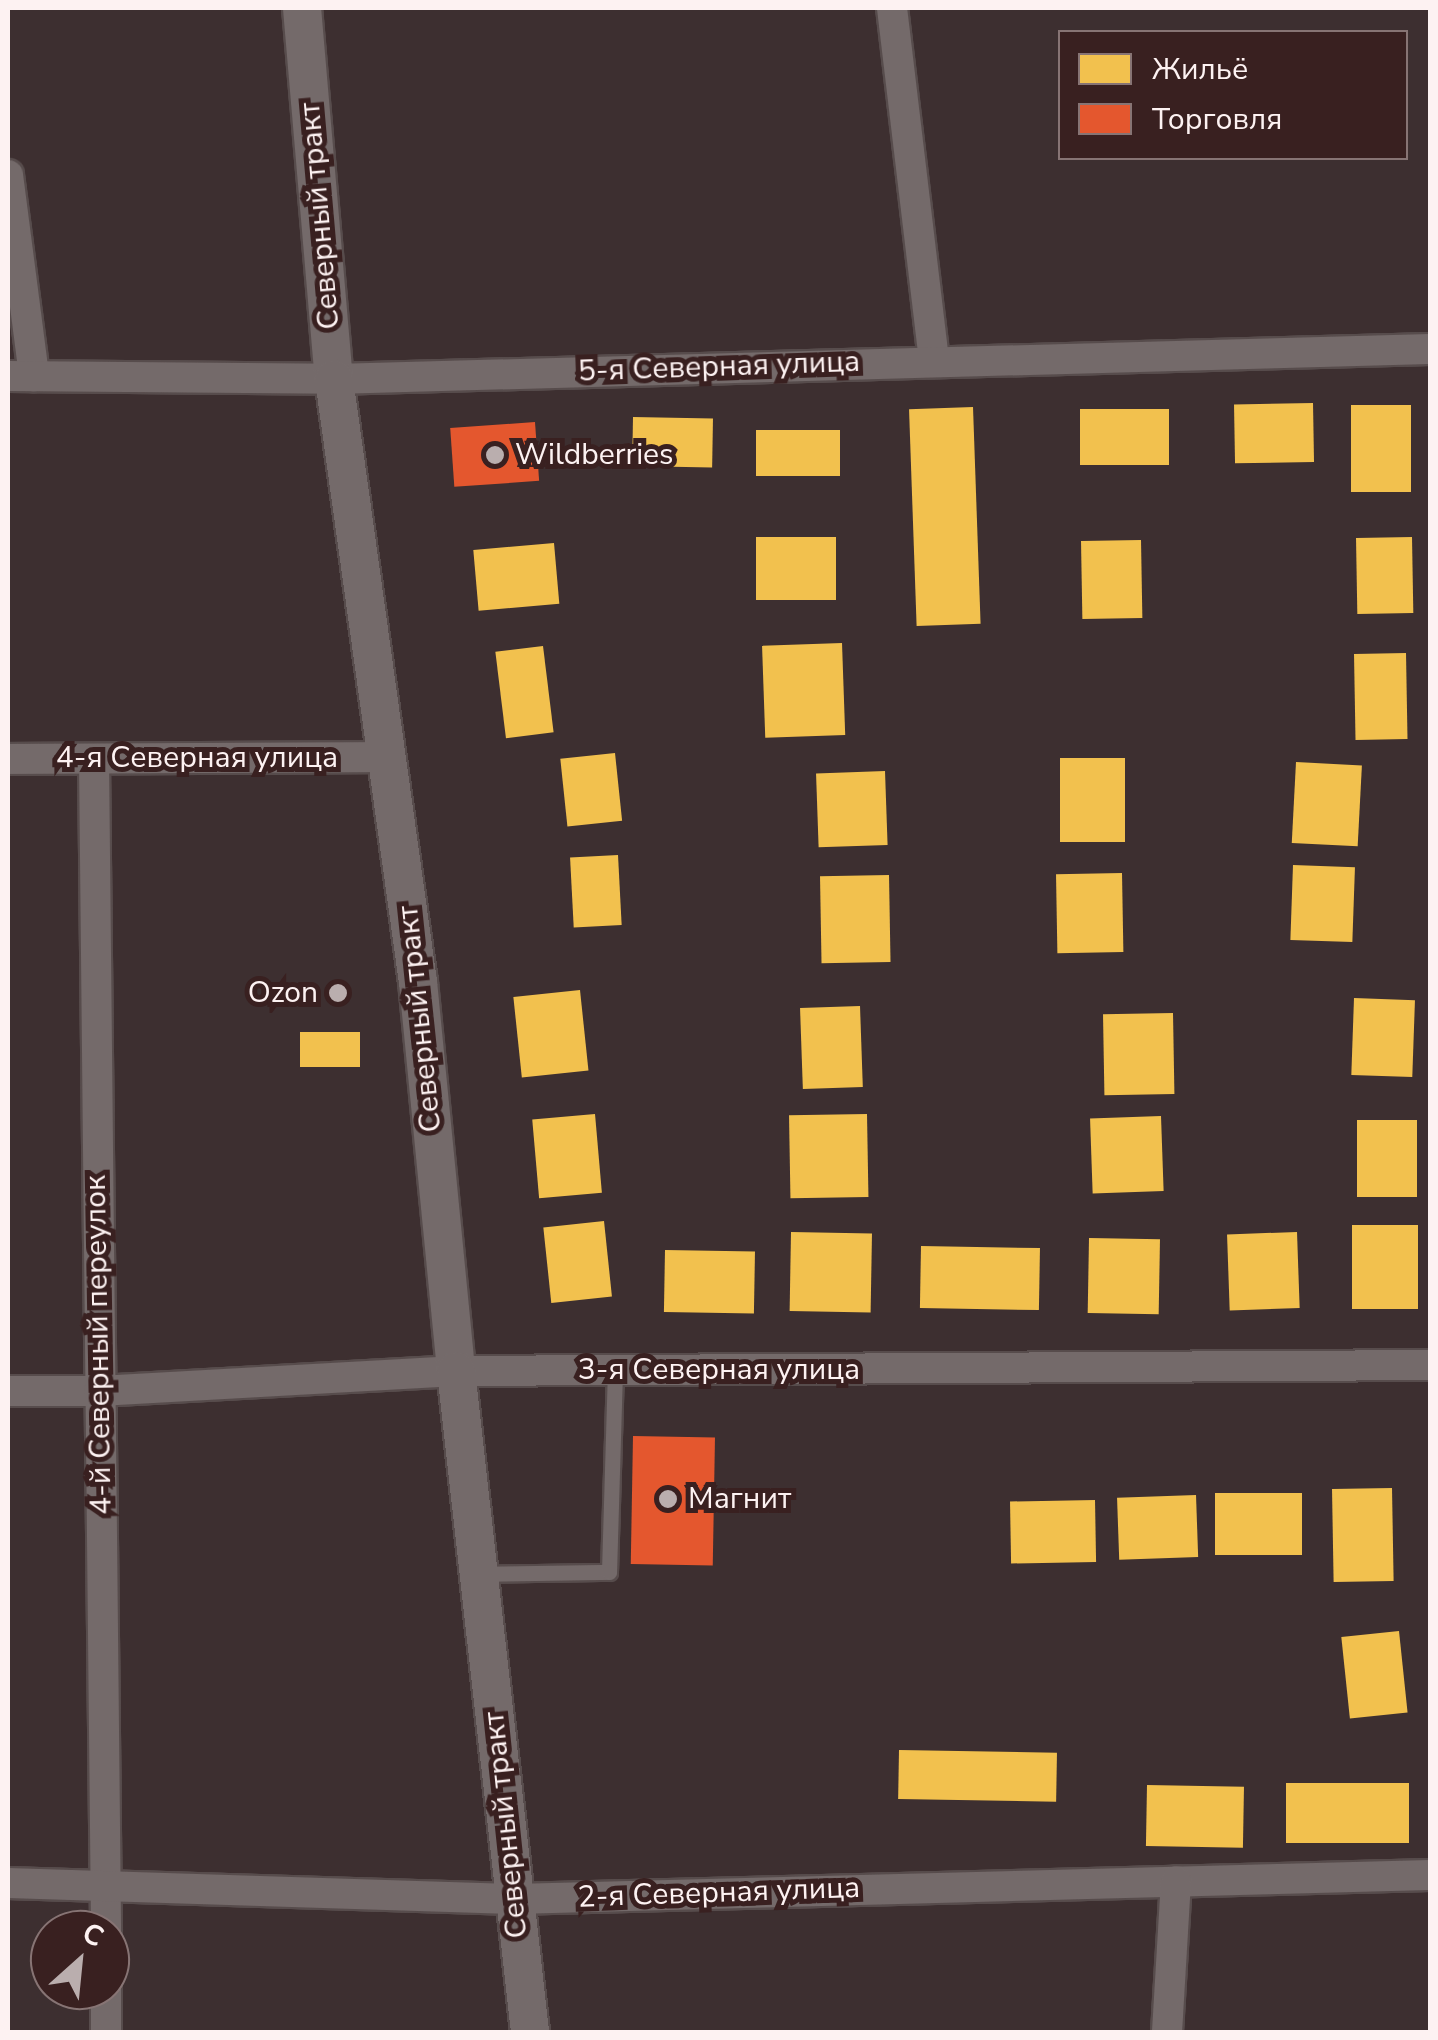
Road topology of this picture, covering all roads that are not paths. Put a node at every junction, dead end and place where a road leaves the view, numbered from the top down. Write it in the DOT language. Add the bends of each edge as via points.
graph roads {
  1 [pos="302,8"];
  2 [pos="892,8"];
  3 [pos="8,176"];
  4 [pos="1430,349"];
  5 [pos="934,360"];
  6 [pos="20,376"];
  7 [pos="334,379"];
  8 [pos="386,757"];
  9 [pos="8,759"];
  10 [pos="94,760"];
  11 [pos="1430,1366"];
  12 [pos="616,1370"];
  13 [pos="456,1371"];
  14 [pos="8,1391"];
  15 [pos="99,1391"];
  16 [pos="478,1574"];
  17 [pos="1430,1874"];
  18 [pos="1176,1881"];
  19 [pos="8,1882"];
  20 [pos="106,1887"];
  21 [pos="514,1899"];
  22 [pos="106,1910"];
  23 [pos="530,2032"];
  24 [pos="1167,2032"];
  1 -- 7 [label="street, Северный тракт"];
  2 -- 5 [label="street"];
  3 -- 6 [label="street"];
  4 -- 5 [label="street, 5-я Северная улица"];
  5 -- 7 [label="street, 5-я Северная улица"];
  6 -- 7 [label="street, 5-я Северная улица"];
  7 -- 8 [label="street, Северный тракт"];
  8 -- 10 [label="street, 4-я Северная улица"];
  8 -- 13 [label="street, Северный тракт" via="418,982"];
  9 -- 10 [label="street, 4-я Северная улица"];
  10 -- 15 [label="street, 4-й Северный переулок"];
  11 -- 12 [label="street, 3-я Северная улица"];
  12 -- 13 [label="street, 3-я Северная улица"];
  12 -- 16 [label="lane" via="608,1572"];
  13 -- 15 [label="street, 3-я Северная улица"];
  13 -- 16 [label="street, Северный тракт"];
  14 -- 15 [label="street, 3-я Северная улица"];
  15 -- 20 [label="street, 4-й Северный переулок"];
  16 -- 21 [label="street, Северный тракт"];
  17 -- 18 [label="street, 2-я Северная улица"];
  18 -- 21 [label="street, 2-я Северная улица"];
  18 -- 24 [label="street"];
  19 -- 20 [label="street, 2-я Северная улица"];
  20 -- 21 [label="street, 2-я Северная улица"];
  20 -- 22 [label="street, 4-й Северный переулок"];
  21 -- 23 [label="street, Северный тракт"];
}
